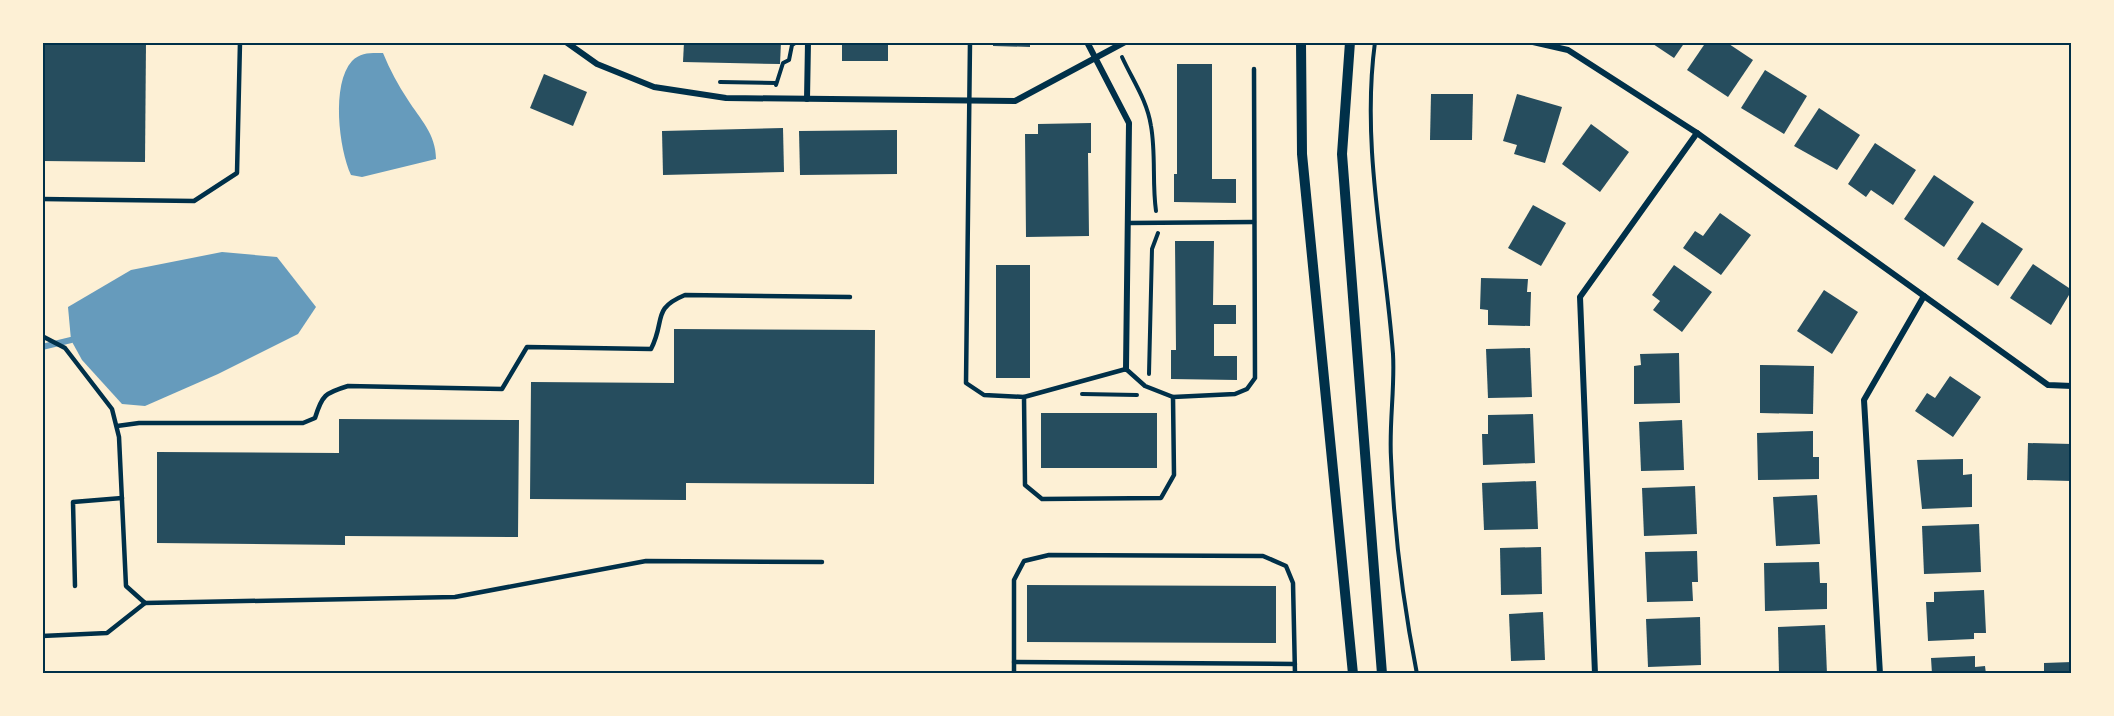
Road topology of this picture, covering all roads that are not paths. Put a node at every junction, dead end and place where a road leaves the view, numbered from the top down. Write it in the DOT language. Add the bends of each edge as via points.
graph roads {
  1 [pos="240,42"];
  2 [pos="566,42"];
  3 [pos="808,42"];
  4 [pos="970,42"];
  5 [pos="1087,42"];
  6 [pos="1125,42"];
  7 [pos="1301,42"];
  8 [pos="1350,42"];
  9 [pos="1533,42"];
  10 [pos="1572,42"];
  11 [pos="1568,50"];
  12 [pos="1096,57"];
  13 [pos="1254,69"];
  14 [pos="807,99"];
  15 [pos="970,100"];
  16 [pos="1696,133"];
  17 [pos="42,199"];
  18 [pos="1254,222"];
  19 [pos="1129,223"];
  20 [pos="1924,296"];
  21 [pos="850,297"];
  22 [pos="42,336"];
  23 [pos="1126,369"];
  24 [pos="2072,386"];
  25 [pos="1024,397"];
  26 [pos="1173,397"];
  27 [pos="117,426"];
  28 [pos="123,498"];
  29 [pos="822,562"];
  30 [pos="75,586"];
  31 [pos="145,603"];
  32 [pos="42,636"];
  33 [pos="1014,662"];
  34 [pos="1295,664"];
  35 [pos="1014,674"];
  36 [pos="1295,674"];
  37 [pos="1353,674"];
  38 [pos="1382,674"];
  39 [pos="1595,674"];
  40 [pos="1880,674"];
  1 -- 17 [label="lane" via="237,173 194,201"];
  2 -- 14 [label="street" via="597,64 654,87 726,98"];
  3 -- 14 [label="street"];
  4 -- 15 [label="lane"];
  5 -- 12 [label="street"];
  6 -- 12 [label="street"];
  7 -- 37 [label="street" via="1302,154"];
  8 -- 38 [label="street" via="1343,164"];
  9 -- 11 [label="street"];
  10 -- 11 [label="street"];
  11 -- 16 [label="street"];
  12 -- 15 [label="street" via="1015,101"];
  12 -- 19 [label="street" via="1129,123"];
  13 -- 18 [label="lane"];
  14 -- 15 [label="street"];
  15 -- 25 [label="lane" via="966,383 984,395"];
  16 -- 20 [label="street"];
  16 -- 39 [label="street" via="1580,297"];
  18 -- 19 [label="lane"];
  18 -- 26 [label="lane" via="1255,378 1247,389 1235,394"];
  19 -- 23 [label="street"];
  20 -- 24 [label="street" via="2048,385"];
  20 -- 40 [label="street" via="1864,400"];
  21 -- 27 [label="lane" via="685,295 667,302 651,349 527,346 502,389 348,386 321,399 315,418 303,423"];
  22 -- 27 [label="lane" via="65,348 112,409"];
  23 -- 25 [label="lane"];
  23 -- 26 [label="lane" via="1145,386"];
  25 -- 26 [label="lane" via="1025,485 1042,499 1053,499 1161,498 1174,475"];
  27 -- 28 [label="lane"];
  28 -- 30 [label="lane" via="73,502"];
  28 -- 31 [label="lane" via="126,586"];
  29 -- 31 [label="lane" via="646,561 455,597"];
  31 -- 32 [label="lane" via="107,633"];
  33 -- 34 [label="lane"];
  33 -- 34 [label="lane" via="1014,580 1024,561 1049,555 1263,556 1286,566 1293,583"];
  33 -- 35 [label="lane"];
  34 -- 36 [label="lane"];
}
